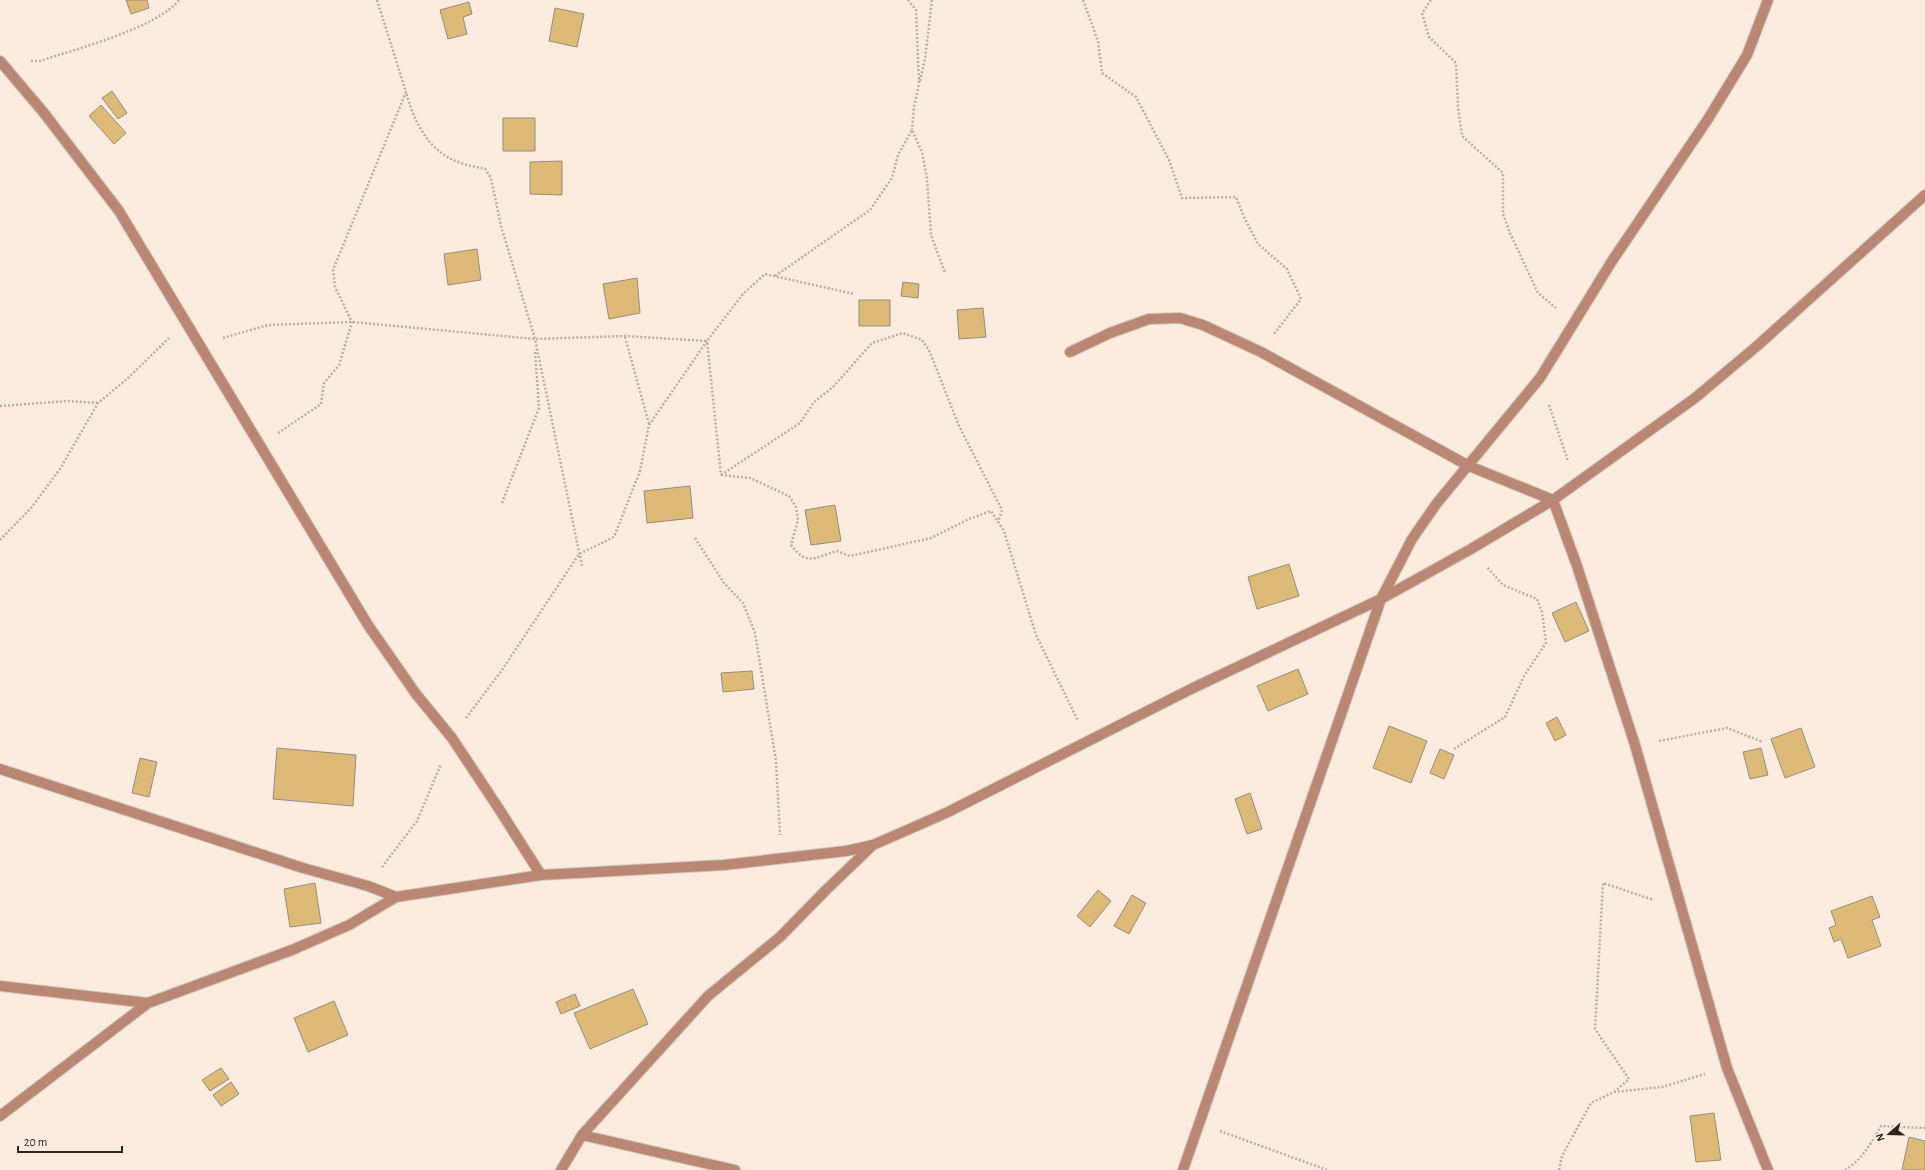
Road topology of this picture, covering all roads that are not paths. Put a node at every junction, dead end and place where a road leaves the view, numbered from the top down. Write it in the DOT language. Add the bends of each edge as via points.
graph roads {
  1 [pos="1768,0"];
  2 [pos="0,61"];
  3 [pos="1925,195"];
  4 [pos="1070,352"];
  5 [pos="1469,466"];
  6 [pos="1553,500"];
  7 [pos="1381,599"];
  8 [pos="0,769"];
  9 [pos="873,845"];
  10 [pos="540,876"];
  11 [pos="396,897"];
  12 [pos="0,986"];
  13 [pos="148,1003"];
  14 [pos="0,1116"];
  15 [pos="582,1135"];
  16 [pos="561,1170"];
  17 [pos="735,1170"];
  18 [pos="1183,1170"];
  19 [pos="1768,1170"];
  1 -- 5 [label="street" via="1747,55 1708,119 1612,261 1540,378"];
  2 -- 10 [label="street" via="44,113 119,212 368,625 416,694 452,738"];
  3 -- 6 [label="street" via="1757,346 1695,398"];
  4 -- 5 [label="street" via="1110,333 1149,320 1180,318 1204,325 1261,352"];
  5 -- 6 [label="street"];
  5 -- 7 [label="street" via="1437,503 1412,540"];
  6 -- 7 [label="street"];
  6 -- 19 [label="street" via="1635,746 1727,1068"];
  7 -- 9 [label="street" via="1193,688 946,813"];
  7 -- 18 [label="street"];
  8 -- 11 [label="street"];
  9 -- 10 [label="street" via="782,860"];
  9 -- 15 [label="street" via="780,937 708,996"];
  10 -- 11 [label="street"];
  11 -- 13 [label="street" via="349,925 292,950"];
  12 -- 13 [label="street"];
  13 -- 14 [label="street"];
  15 -- 16 [label="street"];
  15 -- 17 [label="street"];
}
